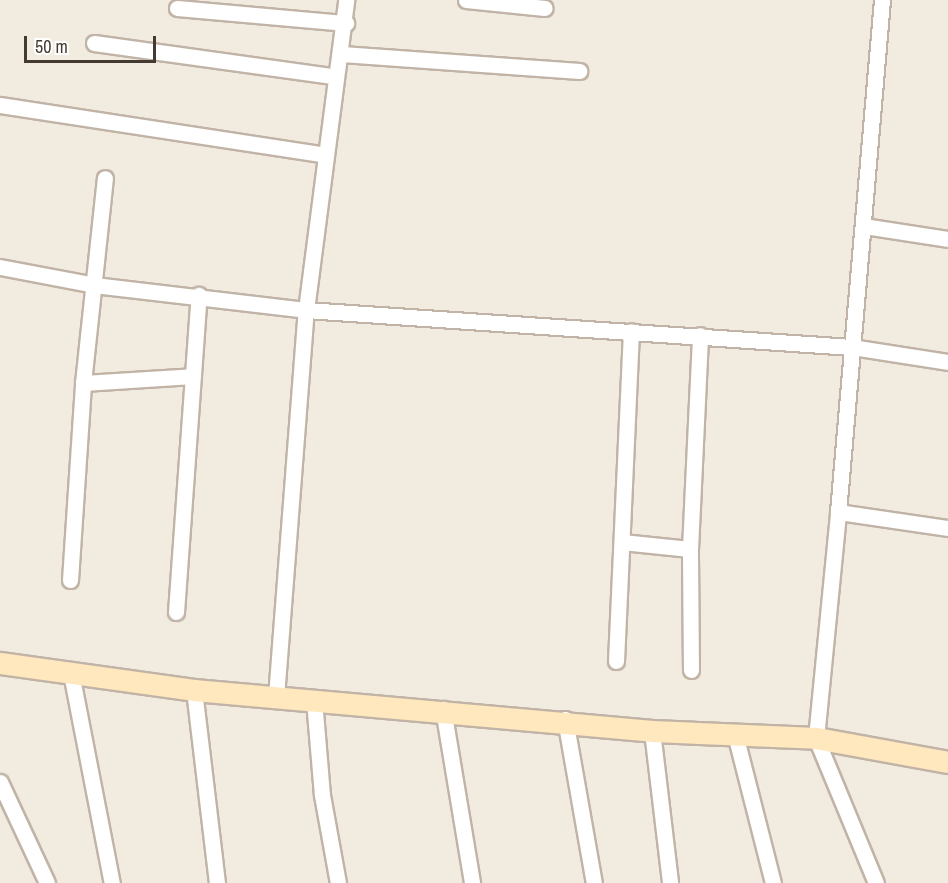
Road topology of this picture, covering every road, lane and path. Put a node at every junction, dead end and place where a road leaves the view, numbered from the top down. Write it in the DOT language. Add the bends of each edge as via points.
graph roads {
  1 [pos="346,0"];
  2 [pos="466,0"];
  3 [pos="882,0"];
  4 [pos="177,8"];
  5 [pos="545,8"];
  6 [pos="345,23"];
  7 [pos="94,44"];
  8 [pos="342,54"];
  9 [pos="579,70"];
  10 [pos="333,76"];
  11 [pos="0,105"];
  12 [pos="325,155"];
  13 [pos="105,178"];
  14 [pos="864,226"];
  15 [pos="948,239"];
  16 [pos="0,267"];
  17 [pos="94,285"];
  18 [pos="199,295"];
  19 [pos="306,310"];
  20 [pos="631,331"];
  21 [pos="700,336"];
  22 [pos="852,346"];
  23 [pos="948,362"];
  24 [pos="193,376"];
  25 [pos="82,383"];
  26 [pos="838,512"];
  27 [pos="948,528"];
  28 [pos="622,542"];
  29 [pos="690,549"];
  30 [pos="70,580"];
  31 [pos="176,612"];
  32 [pos="616,661"];
  33 [pos="0,663"];
  34 [pos="691,670"];
  35 [pos="71,673"];
  36 [pos="194,690"];
  37 [pos="276,697"];
  38 [pos="314,700"];
  39 [pos="443,709"];
  40 [pos="565,719"];
  41 [pos="652,731"];
  42 [pos="735,734"];
  43 [pos="816,738"];
  44 [pos="948,762"];
  45 [pos="0,782"];
  46 [pos="47,883"];
  47 [pos="112,883"];
  48 [pos="217,883"];
  49 [pos="338,883"];
  50 [pos="472,883"];
  51 [pos="594,883"];
  52 [pos="670,883"];
  53 [pos="773,883"];
  54 [pos="876,883"];
  1 -- 6 [label="street"];
  2 -- 5 [label="street"];
  3 -- 14 [label="street"];
  4 -- 6 [label="street"];
  6 -- 8 [label="street"];
  7 -- 10 [label="street"];
  8 -- 9 [label="street"];
  8 -- 10 [label="street"];
  10 -- 12 [label="street"];
  11 -- 12 [label="street"];
  12 -- 19 [label="street"];
  13 -- 17 [label="street"];
  14 -- 15 [label="street"];
  14 -- 22 [label="street"];
  16 -- 17 [label="street"];
  17 -- 18 [label="street"];
  17 -- 25 [label="street"];
  18 -- 19 [label="street"];
  18 -- 24 [label="street"];
  19 -- 20 [label="street"];
  19 -- 37 [label="street"];
  20 -- 21 [label="street"];
  20 -- 28 [label="street"];
  21 -- 22 [label="street"];
  21 -- 29 [label="street"];
  22 -- 23 [label="street"];
  22 -- 26 [label="street"];
  24 -- 25 [label="street"];
  24 -- 31 [label="street"];
  25 -- 30 [label="street"];
  26 -- 27 [label="street"];
  26 -- 43 [label="street"];
  28 -- 29 [label="street"];
  28 -- 32 [label="street"];
  29 -- 34 [label="street"];
  33 -- 35 [label="street"];
  35 -- 36 [label="street"];
  35 -- 47 [label="street"];
  36 -- 37 [label="street"];
  36 -- 48 [label="street"];
  37 -- 38 [label="street"];
  38 -- 39 [label="street"];
  38 -- 49 [label="street" via="322,795"];
  39 -- 40 [label="street"];
  39 -- 50 [label="street"];
  40 -- 41 [label="street"];
  40 -- 51 [label="street"];
  41 -- 42 [label="street"];
  41 -- 52 [label="street"];
  42 -- 43 [label="street"];
  42 -- 53 [label="street"];
  43 -- 44 [label="street"];
  43 -- 54 [label="street"];
  45 -- 46 [label="street"];
}
